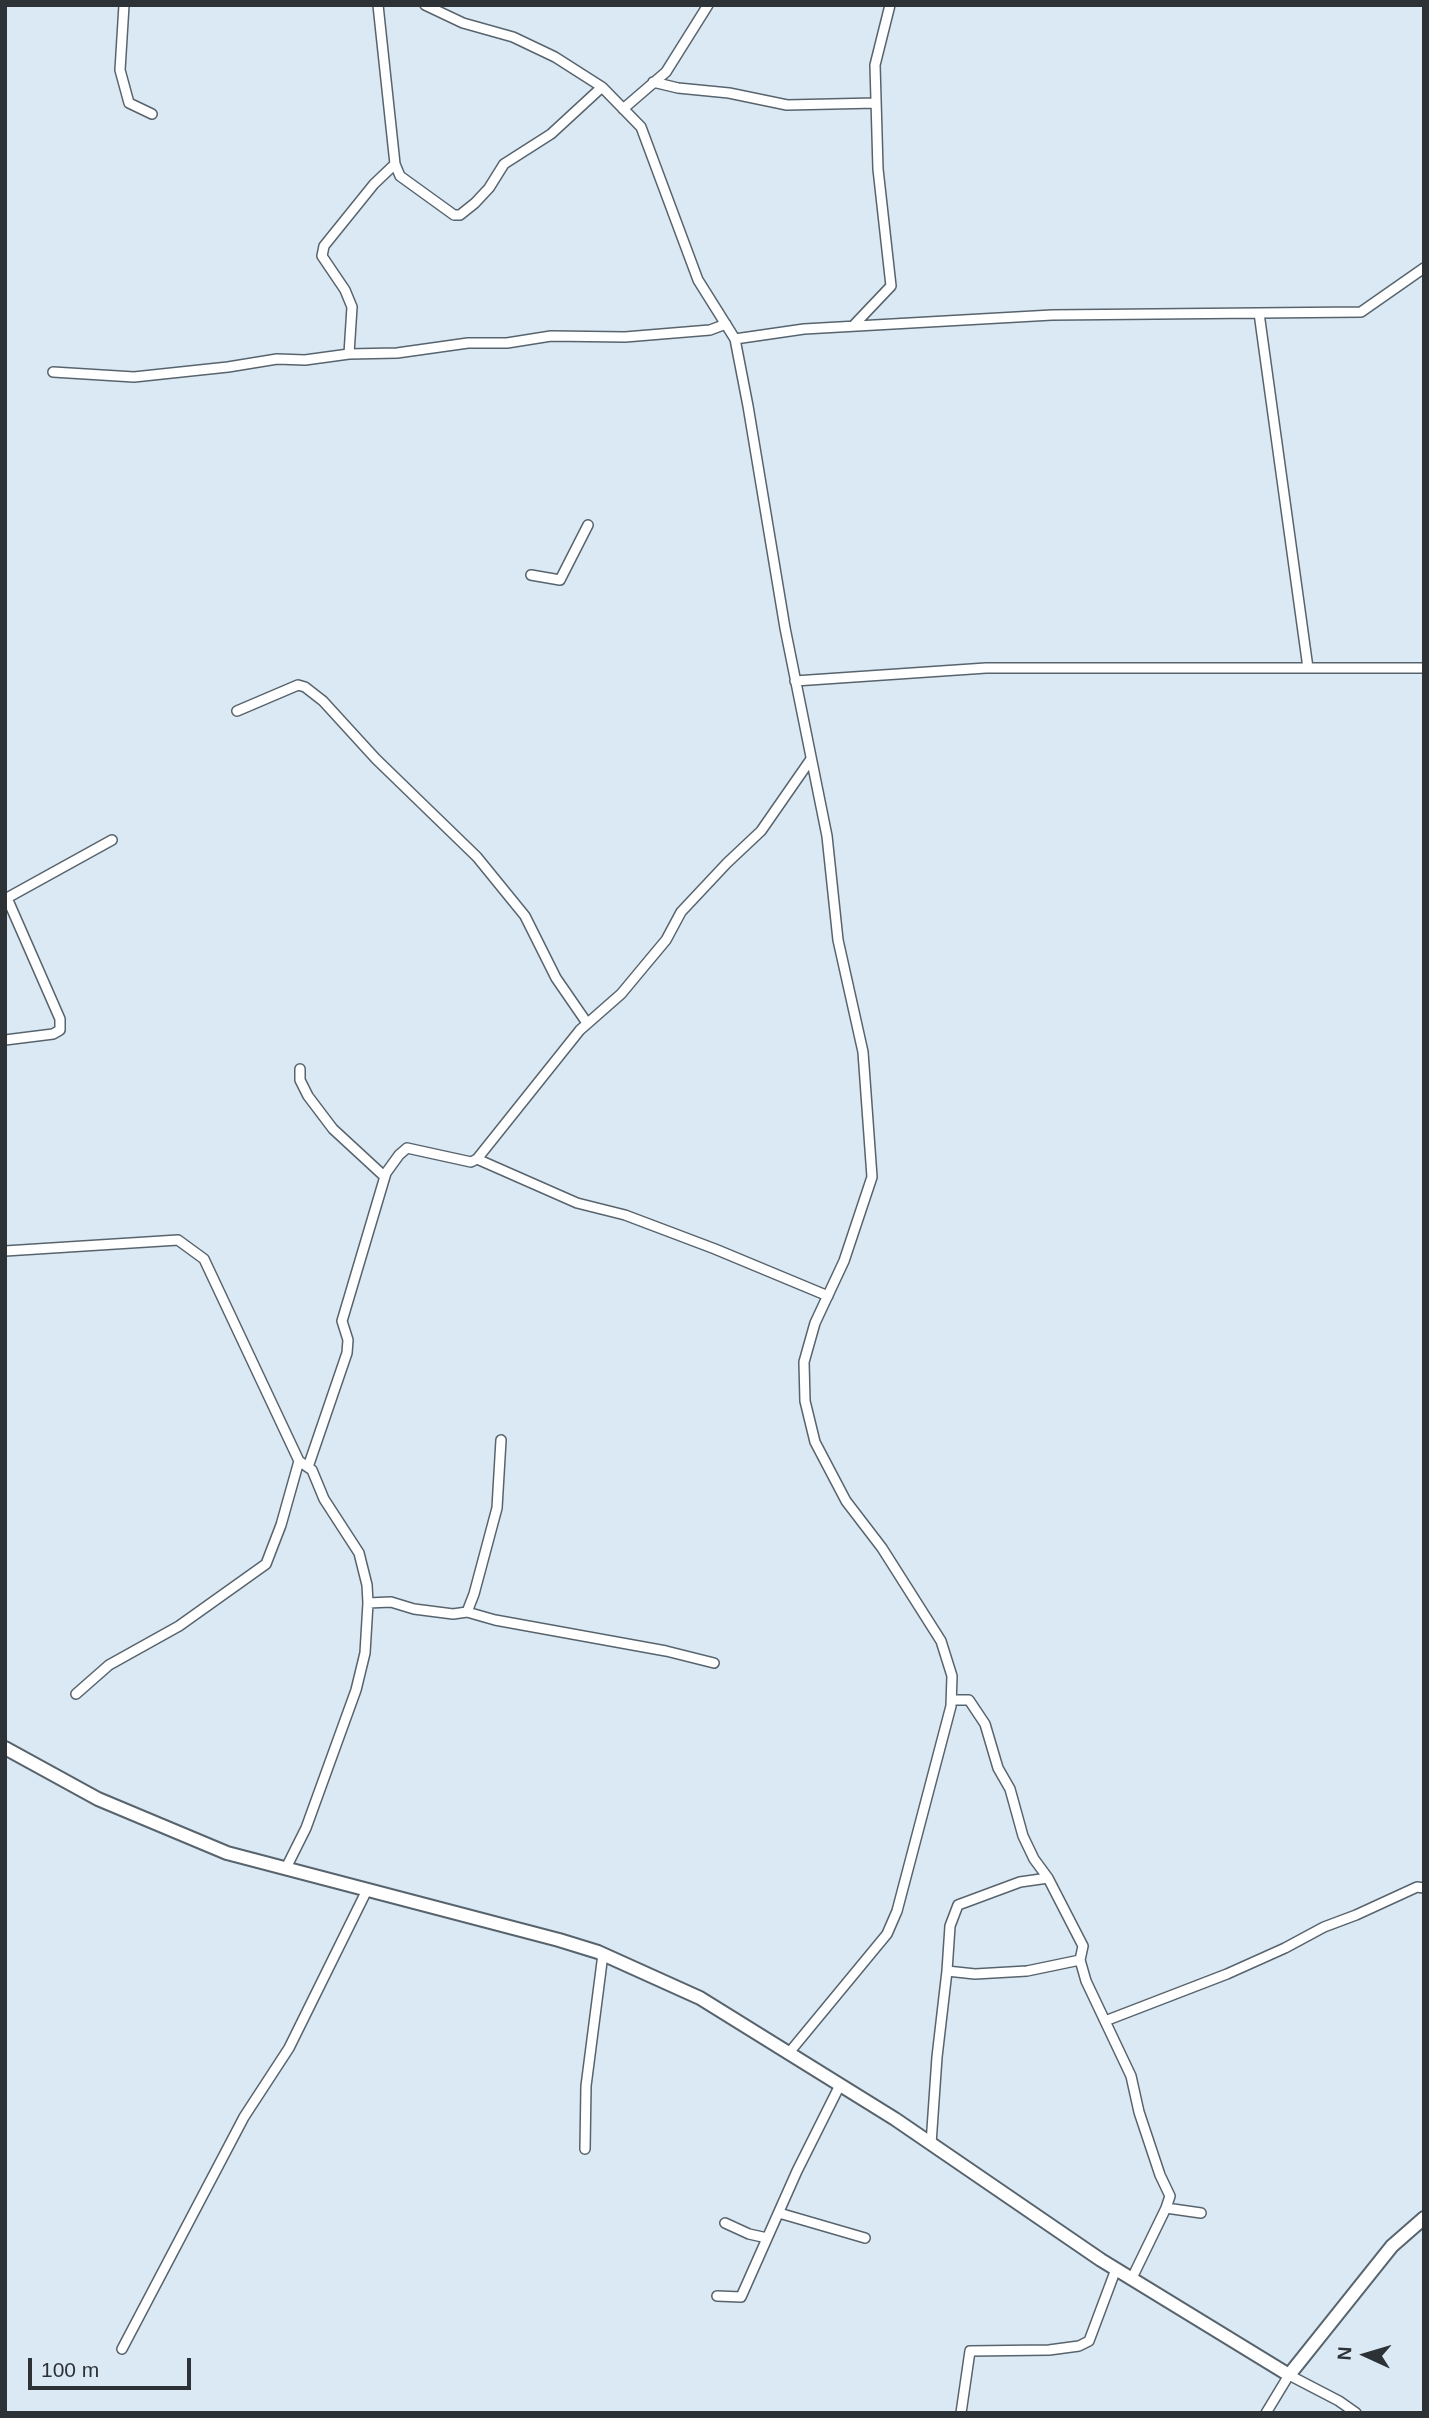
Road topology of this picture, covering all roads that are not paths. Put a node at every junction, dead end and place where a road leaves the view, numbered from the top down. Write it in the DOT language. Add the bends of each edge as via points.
graph roads {
  1 [pos="124,5"];
  2 [pos="378,5"];
  3 [pos="425,5"];
  4 [pos="708,5"];
  5 [pos="890,5"];
  6 [pos="653,82"];
  7 [pos="603,87"];
  8 [pos="876,103"];
  9 [pos="623,109"];
  10 [pos="152,114"];
  11 [pos="395,164"];
  12 [pos="1424,268"];
  13 [pos="1259,313"];
  14 [pos="726,324"];
  15 [pos="853,326"];
  16 [pos="735,339"];
  17 [pos="349,354"];
  18 [pos="53,372"];
  19 [pos="587,525"];
  20 [pos="531,575"];
  21 [pos="1308,668"];
  22 [pos="1424,668"];
  23 [pos="795,681"];
  24 [pos="237,712"];
  25 [pos="811,760"];
  26 [pos="112,840"];
  27 [pos="587,1023"];
  28 [pos="5,1040"];
  29 [pos="300,1069"];
  30 [pos="477,1159"];
  31 [pos="385,1177"];
  32 [pos="5,1251"];
  33 [pos="828,1296"];
  34 [pos="501,1440"];
  35 [pos="299,1461"];
  36 [pos="308,1467"];
  37 [pos="368,1603"];
  38 [pos="467,1612"];
  39 [pos="714,1663"];
  40 [pos="76,1694"];
  41 [pos="951,1700"];
  42 [pos="5,1748"];
  43 [pos="286,1868"];
  44 [pos="1048,1878"];
  45 [pos="1424,1888"];
  46 [pos="366,1889"];
  47 [pos="603,1954"];
  48 [pos="1080,1960"];
  49 [pos="947,1971"];
  50 [pos="1105,2021"];
  51 [pos="789,2054"];
  52 [pos="840,2085"];
  53 [pos="931,2144"];
  54 [pos="585,2149"];
  55 [pos="1166,2208"];
  56 [pos="779,2213"];
  57 [pos="1201,2213"];
  58 [pos="1424,2218"];
  59 [pos="725,2223"];
  60 [pos="767,2238"];
  61 [pos="865,2238"];
  62 [pos="1116,2269"];
  63 [pos="1132,2278"];
  64 [pos="717,2296"];
  65 [pos="122,2349"];
  66 [pos="1289,2375"];
  67 [pos="961,2413"];
  68 [pos="1266,2413"];
  69 [pos="1356,2413"];
  1 -- 10 [label="street" via="120,70 129,103"];
  2 -- 11 [label="street"];
  3 -- 7 [label="street" via="463,23 513,37"];
  4 -- 6 [label="street" via="666,72"];
  5 -- 8 [label="street" via="875,65"];
  6 -- 8 [label="street" via="787,105"];
  6 -- 9 [label="street"];
  7 -- 9 [label="street"];
  7 -- 11 [label="street" via="551,134 504,164 489,188 460,215 400,176"];
  8 -- 15 [label="street" via="891,286"];
  9 -- 14 [label="street" via="641,127 698,280"];
  11 -- 17 [label="street" via="324,246 322,256 352,307"];
  12 -- 13 [label="street" via="1361,312"];
  13 -- 15 [label="street" via="1052,315"];
  13 -- 21 [label="street"];
  14 -- 16 [label="street"];
  14 -- 17 [label="street" via="710,330 625,337 551,336"];
  15 -- 16 [label="street"];
  16 -- 23 [label="street"];
  17 -- 18 [label="street" via="134,377"];
  19 -- 20 [label="street" via="560,580"];
  21 -- 22 [label="street"];
  21 -- 23 [label="street" via="986,668"];
  23 -- 25 [label="street"];
  24 -- 27 [label="street" via="298,685 323,701 477,857 525,916 556,978"];
  25 -- 27 [label="street" via="761,831 681,912 666,940 621,994"];
  25 -- 33 [label="street" via="827,836 838,940 863,1052 872,1177"];
  26 -- 28 [label="street" via="8,898 60,1019 60,1030"];
  27 -- 30 [label="street"];
  29 -- 31 [label="street" via="308,1096 333,1129"];
  30 -- 31 [label="street" via="471,1162 407,1149"];
  30 -- 33 [label="street" via="576,1203 638,1220"];
  31 -- 36 [label="street" via="342,1321 347,1353"];
  32 -- 35 [label="street" via="178,1240 204,1259"];
  33 -- 41 [label="street" via="804,1362 805,1401 815,1442 846,1501 882,1548 941,1642 952,1676"];
  34 -- 38 [label="street" via="497,1508"];
  35 -- 36 [label="street"];
  35 -- 40 [label="street" via="266,1564 178,1626 109,1665"];
  36 -- 37 [label="street" via="359,1553"];
  37 -- 38 [label="street"];
  37 -- 43 [label="street" via="365,1653 356,1690 306,1828"];
  38 -- 39 [label="street"];
  41 -- 44 [label="street" via="969,1700 985,1724 1023,1836"];
  41 -- 51 [label="street" via="930,1793 887,1934"];
  42 -- 43 [label="street" via="105,1801 227,1853"];
  43 -- 46 [label="street"];
  44 -- 48 [label="street" via="1083,1946"];
  44 -- 49 [label="street" via="1020,1882 958,1905 950,1926"];
  45 -- 50 [label="street" via="1417,1887 1227,1973"];
  46 -- 47 [label="street"];
  46 -- 65 [label="street" via="289,2048 244,2117"];
  47 -- 51 [label="street" via="700,1998"];
  47 -- 54 [label="street" via="586,2087"];
  48 -- 49 [label="street" via="1027,1971"];
  48 -- 50 [label="street"];
  49 -- 53 [label="street"];
  50 -- 55 [label="street" via="1131,2076 1139,2112 1170,2196"];
  51 -- 52 [label="street"];
  52 -- 53 [label="street"];
  52 -- 56 [label="street"];
  53 -- 62 [label="street"];
  55 -- 57 [label="street"];
  55 -- 63 [label="street"];
  56 -- 60 [label="street"];
  56 -- 61 [label="street"];
  58 -- 66 [label="street" via="1392,2246"];
  59 -- 60 [label="street"];
  60 -- 64 [label="street" via="741,2297"];
  62 -- 63 [label="street"];
  62 -- 67 [label="street" via="1089,2341 1049,2350 971,2351"];
  63 -- 66 [label="street"];
  66 -- 68 [label="street"];
  66 -- 69 [label="street"];
}
